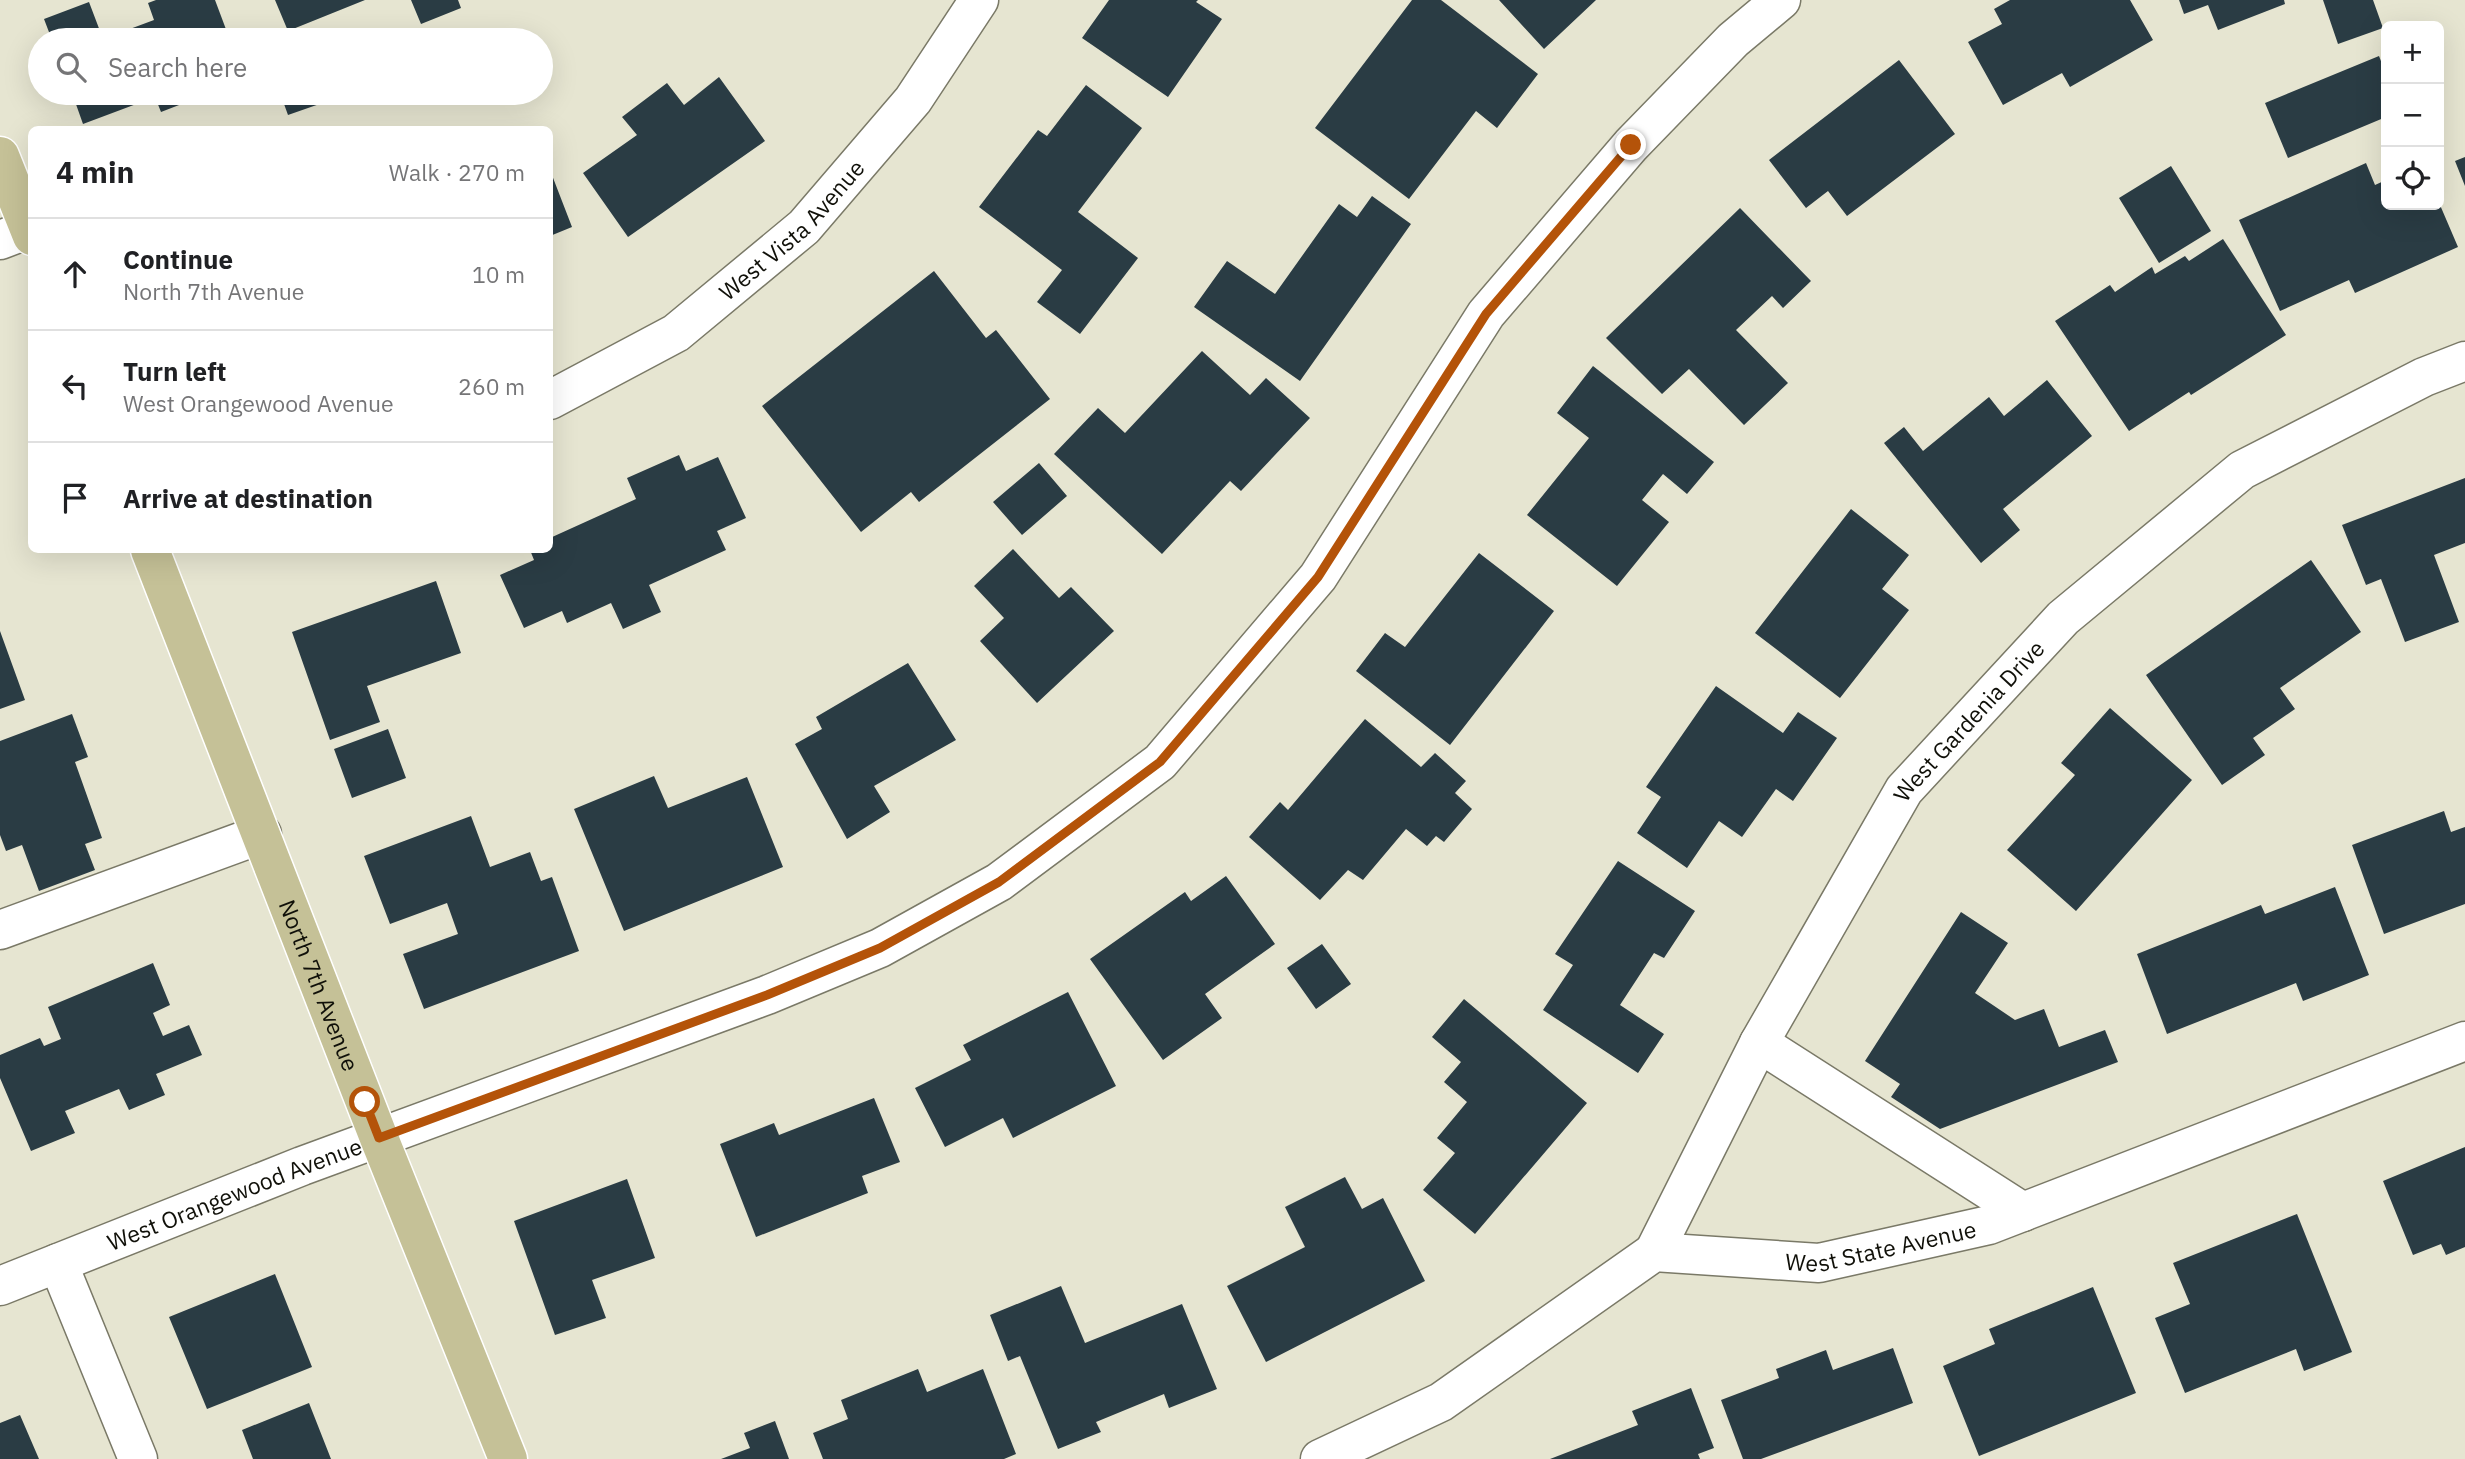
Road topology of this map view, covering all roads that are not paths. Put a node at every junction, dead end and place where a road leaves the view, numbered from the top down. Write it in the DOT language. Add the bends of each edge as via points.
graph roads {
  1 [pos="979,0"];
  2 [pos="1781,0"];
  3 [pos="0,156"];
  4 [pos="20,235"];
  5 [pos="2465,361"];
  6 [pos="553,398"];
  7 [pos="157,553"];
  8 [pos="262,834"];
  9 [pos="0,930"];
  10 [pos="2465,1041"];
  11 [pos="1759,1043"];
  12 [pos="379,1138"];
  13 [pos="2023,1212"];
  14 [pos="1654,1252"];
  15 [pos="58,1263"];
  16 [pos="0,1286"];
  17 [pos="138,1459"];
  18 [pos="508,1459"];
  19 [pos="1320,1459"];
  1 -- 6 [label="street, West Vista Avenue" via="913,100 803,227 676,333"];
  2 -- 12 [label="street, West Orangewood Avenue" via="1733,40 1631,145 1486,314 1318,577 1160,762 999,882 880,948 767,995"];
  3 -- 4 [label="main road"];
  5 -- 11 [label="street, West Gardenia Drive" via="2424,377 2242,470 2063,618 1904,790"];
  7 -- 8 [label="main road, North 7th Avenue"];
  8 -- 9 [label="street"];
  8 -- 12 [label="main road, North 7th Avenue"];
  10 -- 13 [label="street, West State Avenue"];
  11 -- 13 [label="street"];
  11 -- 14 [label="street, West Gardenia Drive"];
  12 -- 15 [label="street, West Orangewood Avenue"];
  12 -- 18 [label="main road, North 7th Avenue"];
  13 -- 14 [label="street, West State Avenue" via="1989,1225 1819,1263"];
  14 -- 19 [label="street" via="1441,1402"];
  15 -- 16 [label="street, West Orangewood Avenue"];
  15 -- 17 [label="street"];
}
